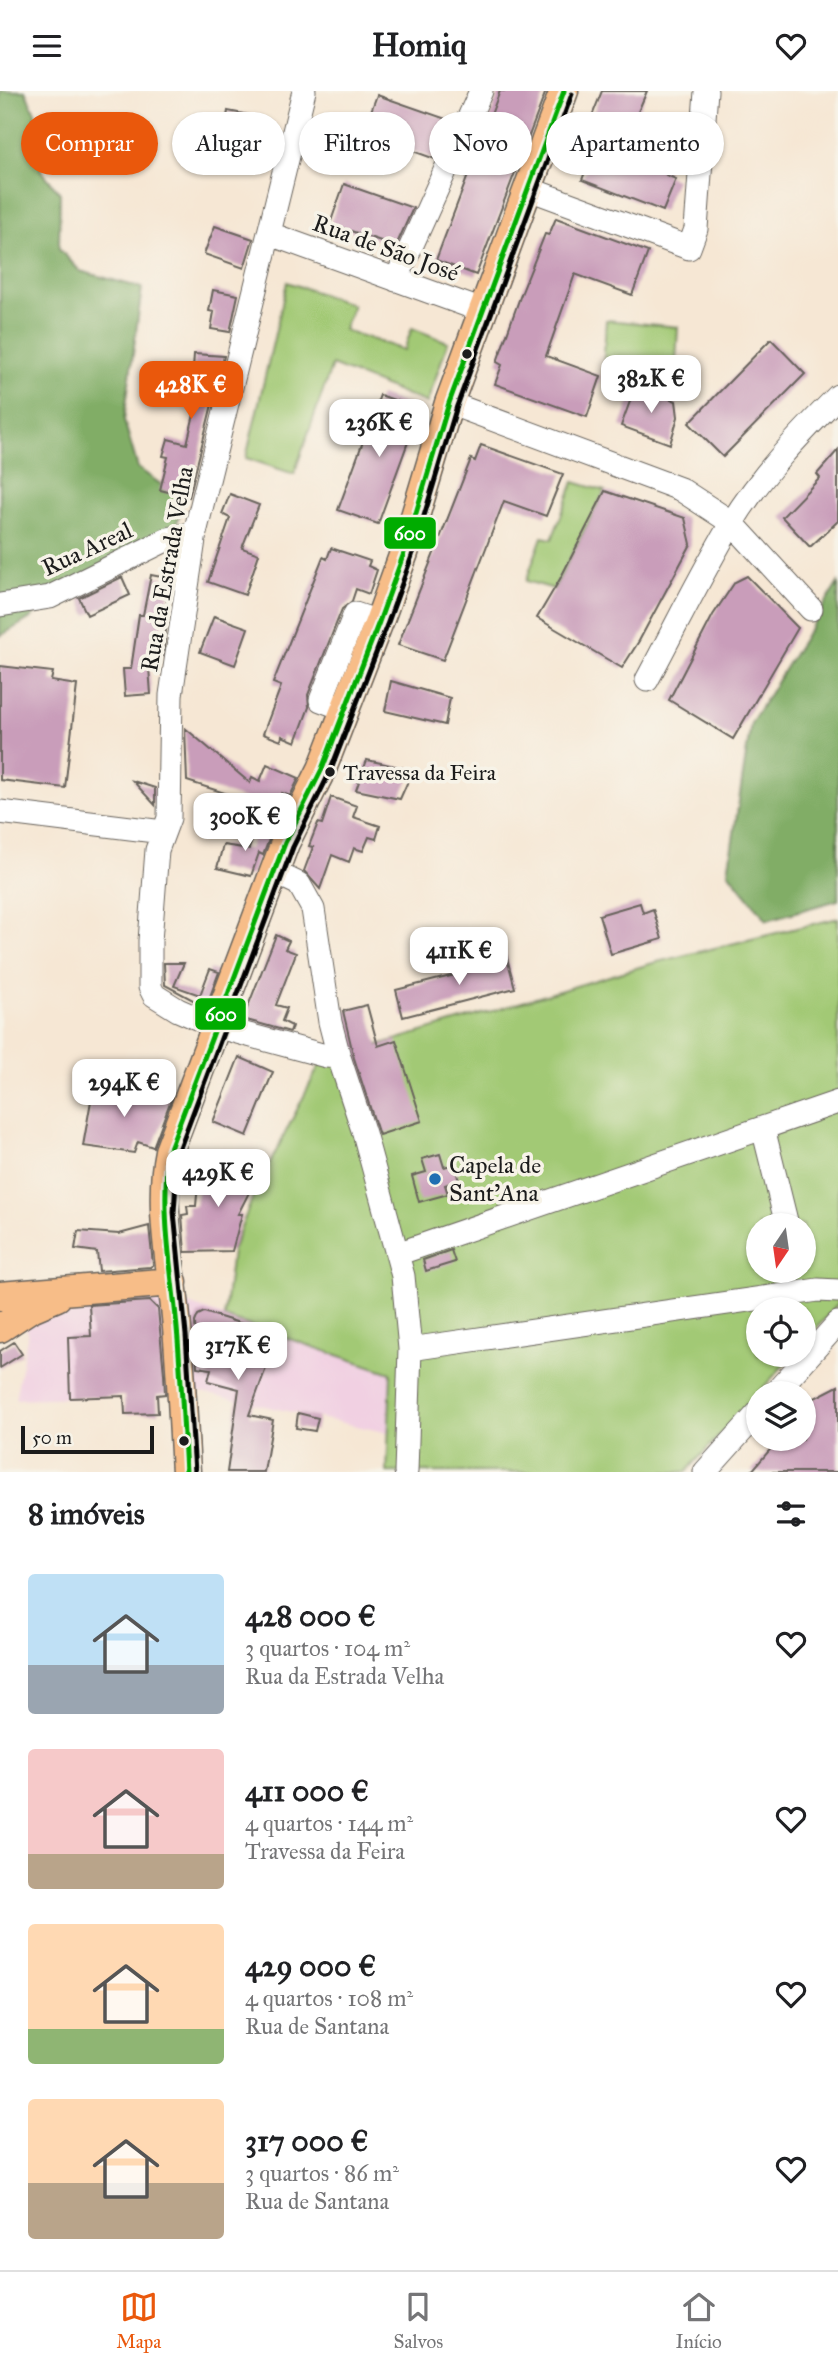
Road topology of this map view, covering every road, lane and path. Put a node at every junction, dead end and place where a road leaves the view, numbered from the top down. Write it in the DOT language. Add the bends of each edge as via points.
graph roads {
  1 [pos="304,91"];
  2 [pos="481,91"];
  3 [pos="565,91"];
  4 [pos="706,91"];
  5 [pos="529,189"];
  6 [pos="270,234"];
  7 [pos="396,280"];
  8 [pos="484,311"];
  9 [pos="838,396"];
  10 [pos="449,403"];
  11 [pos="732,523"];
  12 [pos="195,533"];
  13 [pos="0,605"];
  14 [pos="811,609"];
  15 [pos="647,680"];
  16 [pos="0,812"];
  17 [pos="163,832"];
  18 [pos="274,872"];
  19 [pos="215,1026"];
  20 [pos="339,1057"];
  21 [pos="838,1103"];
  22 [pos="764,1128"];
  23 [pos="784,1213"];
  24 [pos="397,1254"];
  25 [pos="173,1282"];
  26 [pos="789,1283"];
  27 [pos="804,1283"];
  28 [pos="87,1289"];
  29 [pos="838,1291"];
  30 [pos="0,1296"];
  31 [pos="838,1323"];
  32 [pos="0,1328"];
  33 [pos="410,1349"];
  34 [pos="786,1381"];
  35 [pos="746,1426"];
  36 [pos="186,1472"];
  37 [pos="406,1472"];
  38 [pos="705,1472"];
  1 -- 6 [label="street, Rua da Estrada Velha"];
  2 -- 7 [label="street"];
  3 -- 5 [label="main road"];
  4 -- 5 [label="street" via="696,229 689,249"];
  5 -- 8 [label="main road"];
  6 -- 7 [label="street, Rua de São José"];
  6 -- 12 [label="street, Rua da Estrada Velha"];
  7 -- 8 [label="street, Rua de São José"];
  8 -- 10 [label="main road"];
  9 -- 11 [label="street" via="792,443"];
  10 -- 11 [label="street" via="680,489"];
  10 -- 18 [label="main road" via="379,622 323,769"];
  11 -- 14 [label="street"];
  11 -- 15 [label="street"];
  12 -- 13 [label="street, Rua Areal" via="168,539 50,597"];
  12 -- 17 [label="street, Rua da Estrada Velha" via="171,695 169,818"];
  16 -- 17 [label="street"];
  17 -- 19 [label="street, Rua da Estrada Velha" via="157,850 150,987 154,995 178,1010"];
  18 -- 19 [label="main road"];
  18 -- 20 [label="street" via="299,884 313,909 324,993"];
  19 -- 20 [label="street"];
  19 -- 25 [label="main road" via="167,1161"];
  20 -- 24 [label="street"];
  21 -- 22 [label="street"];
  22 -- 23 [label="street"];
  22 -- 24 [label="street"];
  24 -- 33 [label="street"];
  25 -- 28 [label="main road"];
  25 -- 36 [label="main road"];
  26 -- 33 [label="street"];
  27 -- 29 [label="street" via="818,1290"];
  28 -- 30 [label="main road"];
  28 -- 32 [label="main road" via="47,1301"];
  31 -- 34 [label="street"];
  33 -- 37 [label="street"];
  35 -- 38 [label="street"];
}
